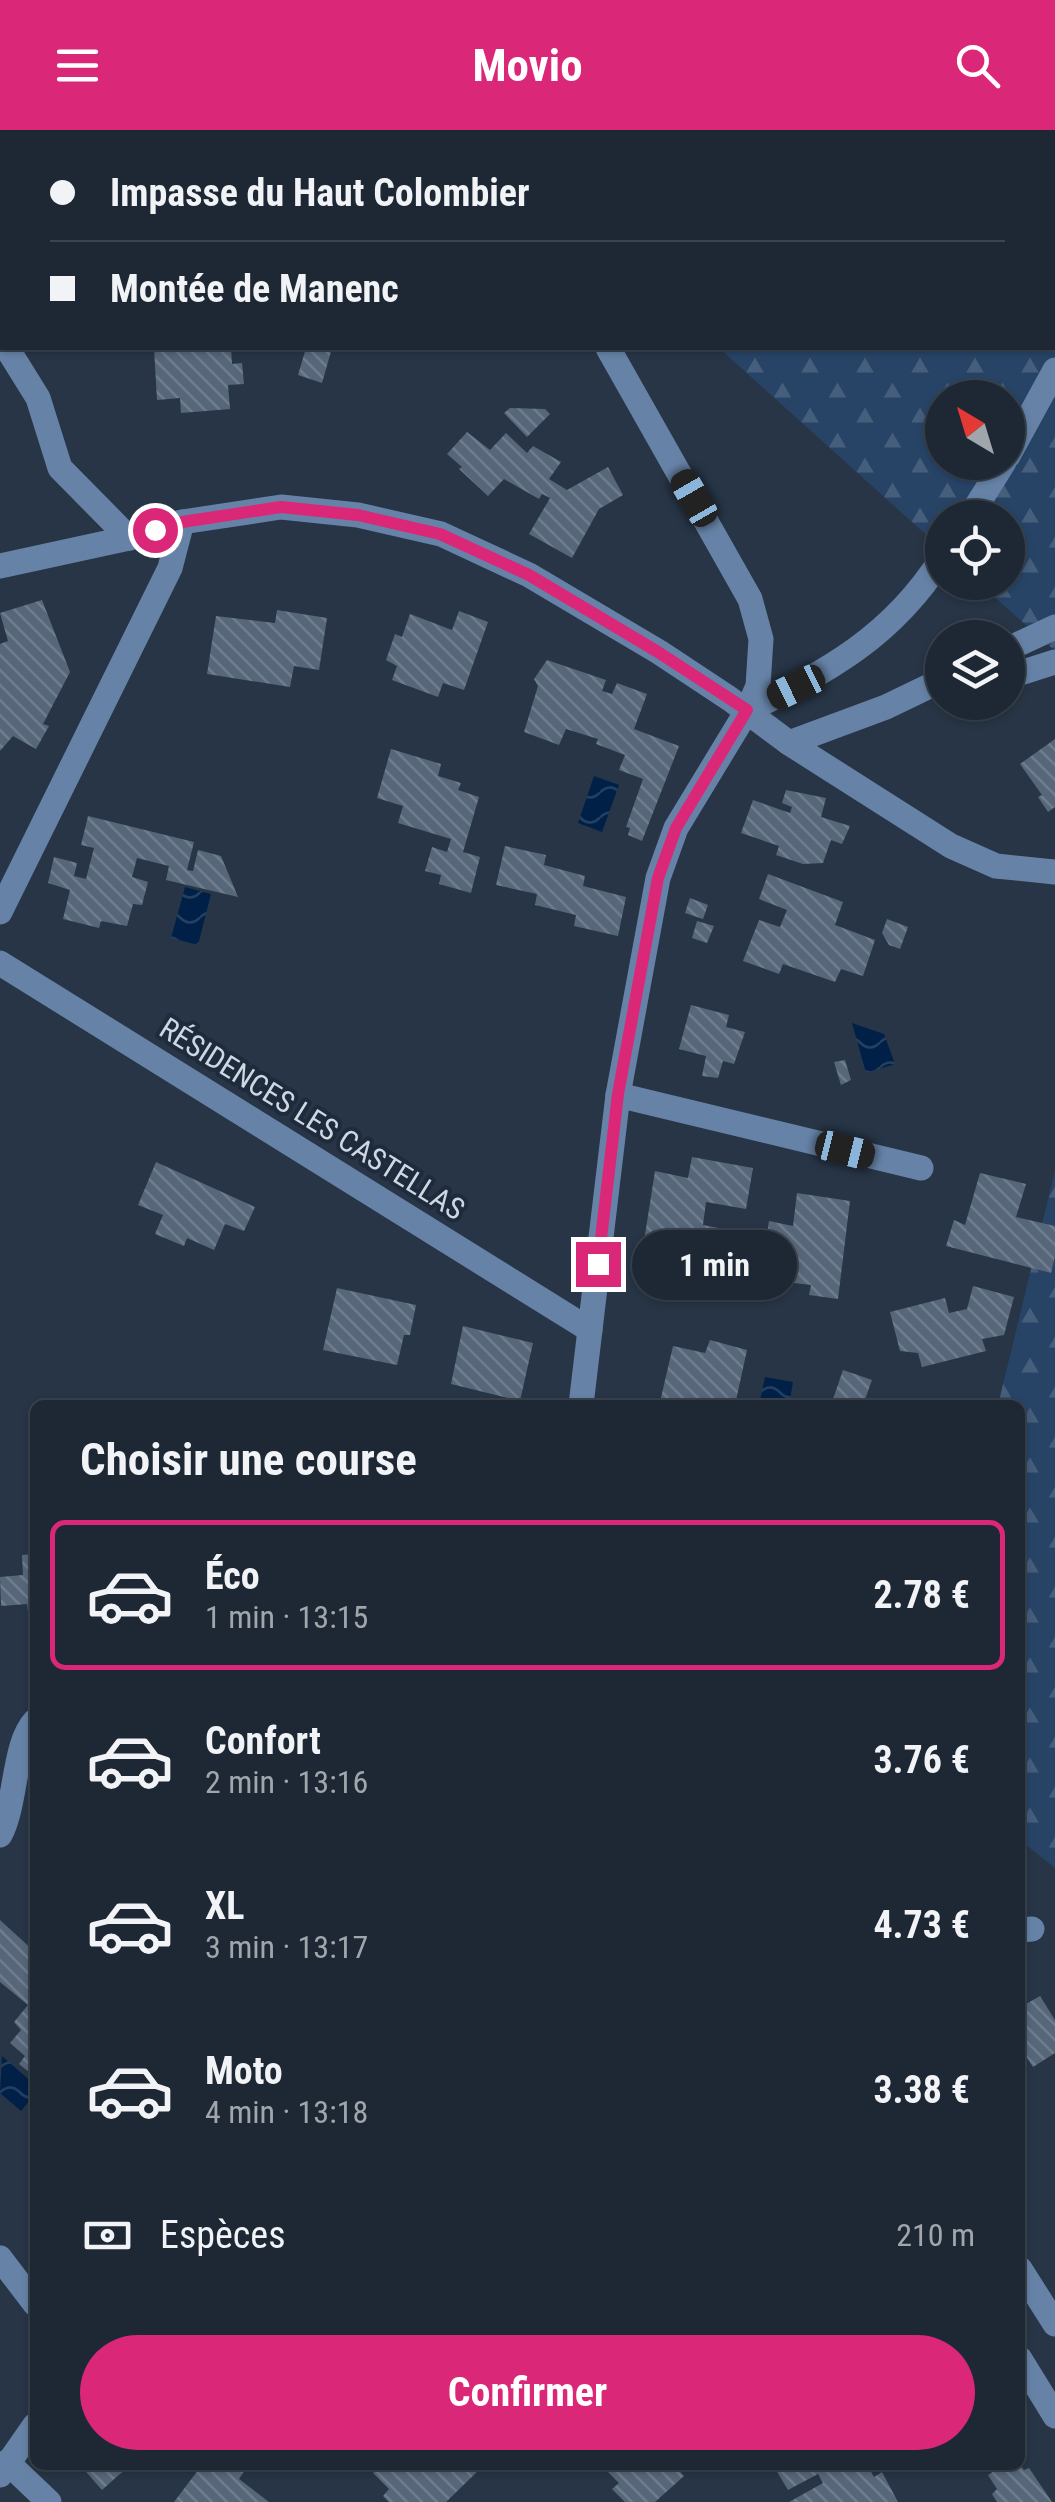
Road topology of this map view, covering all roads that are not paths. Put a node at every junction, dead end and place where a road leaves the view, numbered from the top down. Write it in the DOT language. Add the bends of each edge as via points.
graph roads {
  1 [pos="7,350"];
  2 [pos="609,350"];
  3 [pos="1055,370"];
  4 [pos="1025,424"];
  5 [pos="182,522"];
  6 [pos="128,538"];
  7 [pos="0,566"];
  8 [pos="925,579"];
  9 [pos="1055,627"];
  10 [pos="1025,641"];
  11 [pos="1055,662"];
  12 [pos="1025,672"];
  13 [pos="925,688"];
  14 [pos="925,698"];
  15 [pos="886,706"];
  16 [pos="747,710"];
  17 [pos="789,743"];
  18 [pos="1055,872"];
  19 [pos="0,912"];
  20 [pos="0,963"];
  21 [pos="618,1094"];
  22 [pos="921,1168"];
  23 [pos="590,1330"];
  24 [pos="582,1400"];
  25 [pos="30,1728"];
  26 [pos="0,1835"];
  27 [pos="0,2258"];
  28 [pos="1025,2278"];
  29 [pos="30,2297"];
  30 [pos="1055,2324"];
  31 [pos="1025,2367"];
  32 [pos="1055,2416"];
  33 [pos="30,2431"];
  34 [pos="3,2469"];
  35 [pos="49,2502"];
  1 -- 6 [label="street" via="38,398 60,468"];
  2 -- 16 [label="street" via="750,599 761,668"];
  3 -- 4 [label="street"];
  5 -- 6 [label="street"];
  5 -- 16 [label="street" via="281,507 358,515 440,534 529,575"];
  5 -- 19 [label="street" via="170,568"];
  6 -- 7 [label="street"];
  8 -- 16 [label="street" via="850,656"];
  9 -- 10 [label="street"];
  11 -- 12 [label="street"];
  13 -- 15 [label="street"];
  14 -- 15 [label="street"];
  15 -- 17 [label="street"];
  16 -- 17 [label="street"];
  16 -- 21 [label="street" via="698,788 665,858"];
  17 -- 18 [label="street" via="982,861"];
  20 -- 23 [label="street, RÉSIDENCES LES CASTELLAS"];
  21 -- 22 [label="street"];
  21 -- 23 [label="street"];
  23 -- 24 [label="street"];
  25 -- 26 [label="street"];
  27 -- 29 [label="street"];
  28 -- 30 [label="street"];
  31 -- 32 [label="street"];
  33 -- 34 [label="street"];
  34 -- 35 [label="street"];
}
